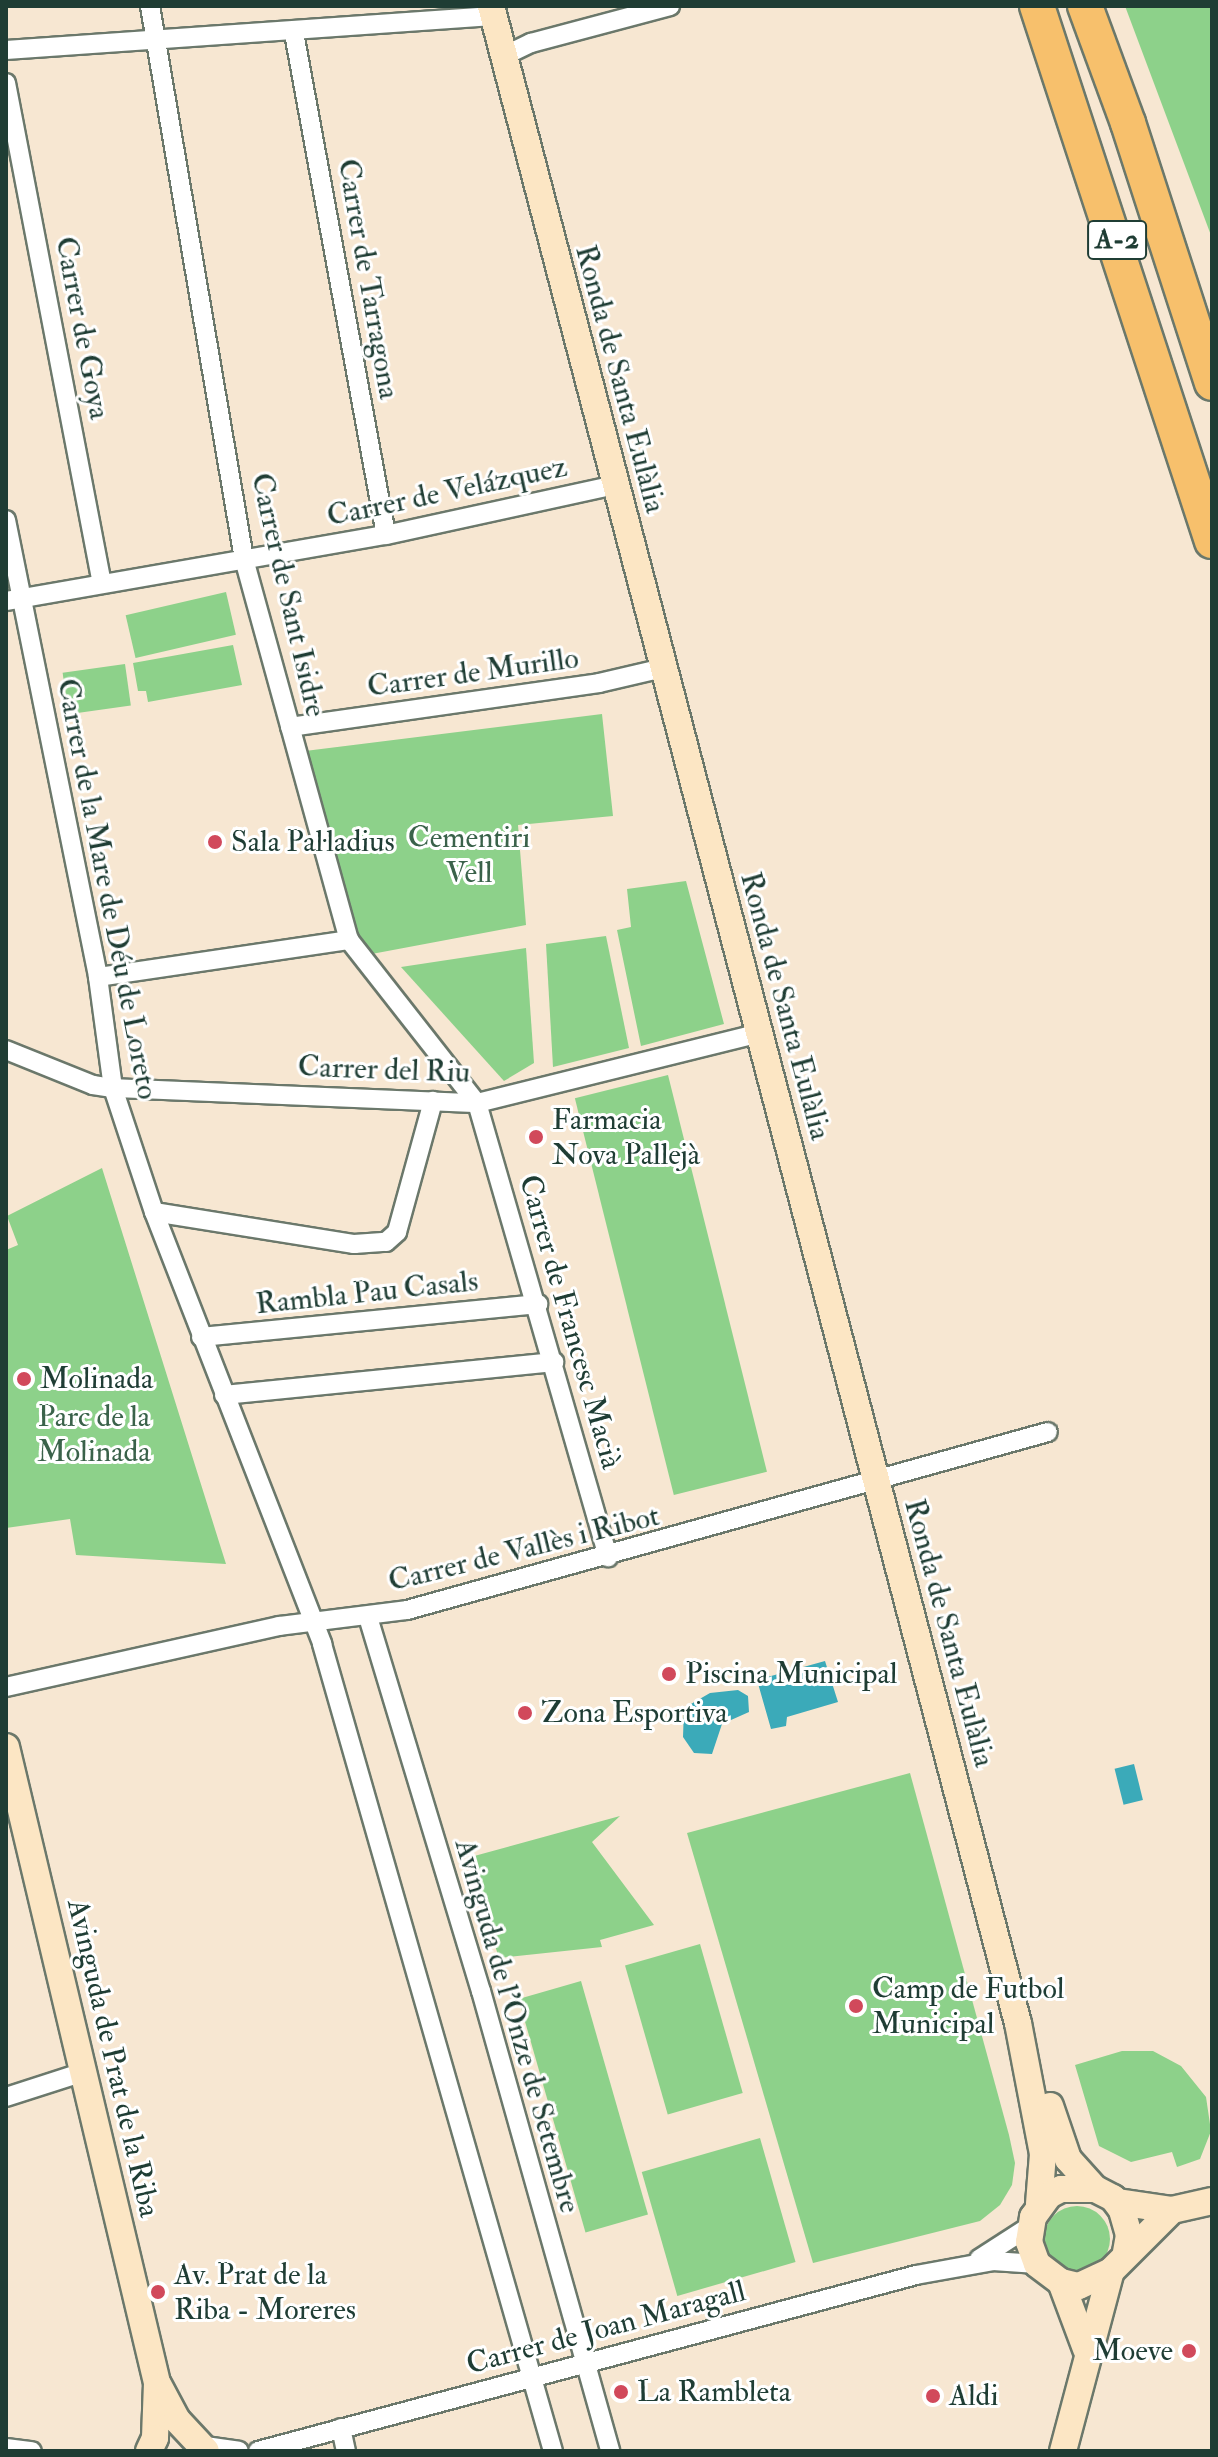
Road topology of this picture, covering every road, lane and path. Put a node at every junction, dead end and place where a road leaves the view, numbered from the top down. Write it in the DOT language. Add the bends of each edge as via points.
graph roads {
  1 [pos="150,6"];
  2 [pos="670,6"];
  3 [pos="1037,6"];
  4 [pos="1085,6"];
  5 [pos="492,11"];
  6 [pos="294,33"];
  7 [pos="156,41"];
  8 [pos="6,50"];
  9 [pos="504,56"];
  10 [pos="6,83"];
  11 [pos="1212,383"];
  12 [pos="616,485"];
  13 [pos="6,520"];
  14 [pos="386,535"];
  15 [pos="1212,541"];
  16 [pos="244,559"];
  17 [pos="102,584"];
  18 [pos="11,597"];
  19 [pos="663,668"];
  20 [pos="290,727"];
  21 [pos="349,940"];
  22 [pos="98,977"];
  23 [pos="759,1033"];
  24 [pos="6,1050"];
  25 [pos="113,1088"];
  26 [pos="433,1101"];
  27 [pos="477,1103"];
  28 [pos="154,1212"];
  29 [pos="538,1304"];
  30 [pos="201,1337"];
  31 [pos="554,1362"];
  32 [pos="224,1395"];
  33 [pos="1048,1432"];
  34 [pos="876,1482"];
  35 [pos="608,1558"];
  36 [pos="368,1617"];
  37 [pos="313,1621"];
  38 [pos="6,1687"];
  39 [pos="6,1747"];
  40 [pos="1018,2023"];
  41 [pos="84,2072"];
  42 [pos="6,2097"];
  43 [pos="1106,2196"];
  44 [pos="1212,2201"];
  45 [pos="1172,2210"];
  46 [pos="1035,2215"];
  47 [pos="1118,2262"];
  48 [pos="969,2263"];
  49 [pos="1037,2264"];
  50 [pos="1061,2282"];
  51 [pos="1086,2349"];
  52 [pos="584,2364"];
  53 [pos="530,2377"];
  54 [pos="157,2383"];
  55 [pos="341,2428"];
  56 [pos="200,2443"];
  57 [pos="148,2447"];
  58 [pos="6,2448"];
  59 [pos="32,2451"];
  60 [pos="239,2451"];
  61 [pos="258,2451"];
  62 [pos="346,2451"];
  63 [pos="553,2451"];
  64 [pos="610,2451"];
  65 [pos="1063,2451"];
  1 -- 7 [label="street, Carrer de Sant Isidre"];
  2 -- 9 [label="street" via="531,43"];
  3 -- 15 [label="highway, A-2"];
  4 -- 11 [label="highway, A-2"];
  5 -- 6 [label="street"];
  5 -- 9 [label="main road, Ronda de Santa Eulàlia"];
  6 -- 7 [label="street"];
  6 -- 14 [label="street, Carrer de Tarragona"];
  7 -- 8 [label="street"];
  7 -- 16 [label="street, Carrer de Sant Isidre"];
  9 -- 12 [label="main road, Ronda de Santa Eulàlia"];
  10 -- 17 [label="street, Carrer de Goya"];
  12 -- 14 [label="street, Carrer de Velázquez"];
  12 -- 19 [label="main road, Ronda de Santa Eulàlia"];
  13 -- 18 [label="street, Carrer de la Mare de Déu de Loreto"];
  14 -- 16 [label="street, Carrer de Velázquez"];
  16 -- 17 [label="street, Carrer de Velázquez"];
  16 -- 20 [label="street, Carrer de Sant Isidre"];
  17 -- 18 [label="street, Carrer de Velázquez"];
  18 -- 22 [label="street, Carrer de la Mare de Déu de Loreto"];
  19 -- 20 [label="street, Carrer de Murillo" via="599,683"];
  19 -- 23 [label="main road, Ronda de Santa Eulàlia"];
  20 -- 21 [label="street, Carrer de Sant Isidre"];
  21 -- 22 [label="street"];
  21 -- 27 [label="street, Carrer de Sant Isidre"];
  22 -- 25 [label="street, Carrer de la Mare de Déu de Loreto"];
  23 -- 27 [label="street, Carrer del Riu"];
  23 -- 34 [label="main road, Ronda de Santa Eulàlia"];
  24 -- 25 [label="street, Carrer del Riu"];
  25 -- 26 [label="street, Carrer del Riu"];
  25 -- 28 [label="street, Carrer de la Mare de Déu de Loreto"];
  26 -- 27 [label="street, Carrer del Riu"];
  26 -- 28 [label="street" via="397,1232 386,1242 354,1244"];
  27 -- 29 [label="street, Carrer de Francesc Macià"];
  28 -- 30 [label="street, Carrer de la Mare de Déu de Loreto"];
  29 -- 30 [label="street, Rambla Pau Casals"];
  29 -- 31 [label="street, Carrer de Francesc Macià"];
  30 -- 32 [label="street, Carrer de la Mare de Déu de Loreto"];
  31 -- 32 [label="street"];
  31 -- 35 [label="street, Carrer de Francesc Macià"];
  32 -- 37 [label="street, Carrer de la Mare de Déu de Loreto"];
  33 -- 34 [label="street, Carrer de Vallès i Ribot"];
  34 -- 35 [label="street, Carrer de Vallès i Ribot"];
  34 -- 40 [label="main road, Ronda de Santa Eulàlia"];
  35 -- 36 [label="street, Carrer de Vallès i Ribot"];
  36 -- 37 [label="street, Carrer de Vallès i Ribot"];
  36 -- 52 [label="street, Avinguda de l'Onze de Setembre" via="481,1991"];
  37 -- 38 [label="street, Carrer de Vallès i Ribot"];
  37 -- 53 [label="street"];
  39 -- 41 [label="main road, Avinguda de Prat de la Riba"];
  40 -- 43 [label="main road, Ronda de Santa Eulàlia" via="1037,2064 1058,2138 1078,2172"];
  40 -- 46 [label="main road, Ronda de Santa Eulàlia" via="1043,2154"];
  41 -- 42 [label="street"];
  41 -- 54 [label="main road, Avinguda de Prat de la Riba"];
  43 -- 45 [label="main road"];
  43 -- 46 [label="main road" via="1061,2189"];
  43 -- 47 [label="main road" via="1128,2226"];
  44 -- 45 [label="main road"];
  45 -- 47 [label="main road"];
  46 -- 48 [label="street, Carrer de Joan Maragall"];
  46 -- 49 [label="main road" via="1029,2242"];
  47 -- 50 [label="main road" via="1079,2286"];
  47 -- 51 [label="main road"];
  48 -- 49 [label="street, Carrer de Joan Maragall"];
  48 -- 52 [label="street, Carrer de Joan Maragall"];
  49 -- 50 [label="main road"];
  50 -- 51 [label="main road"];
  51 -- 65 [label="main road"];
  52 -- 53 [label="street, Carrer de Joan Maragall"];
  52 -- 64 [label="street, Avinguda de l'Onze de Setembre"];
  53 -- 55 [label="street, Carrer de Joan Maragall"];
  53 -- 63 [label="street"];
  54 -- 56 [label="main road"];
  54 -- 57 [label="main road"];
  55 -- 61 [label="street, Carrer de Joan Maragall"];
  55 -- 62 [label="street"];
  56 -- 57 [label="main road" via="173,2430"];
  56 -- 60 [label="street"];
  58 -- 59 [label="street"];
}
